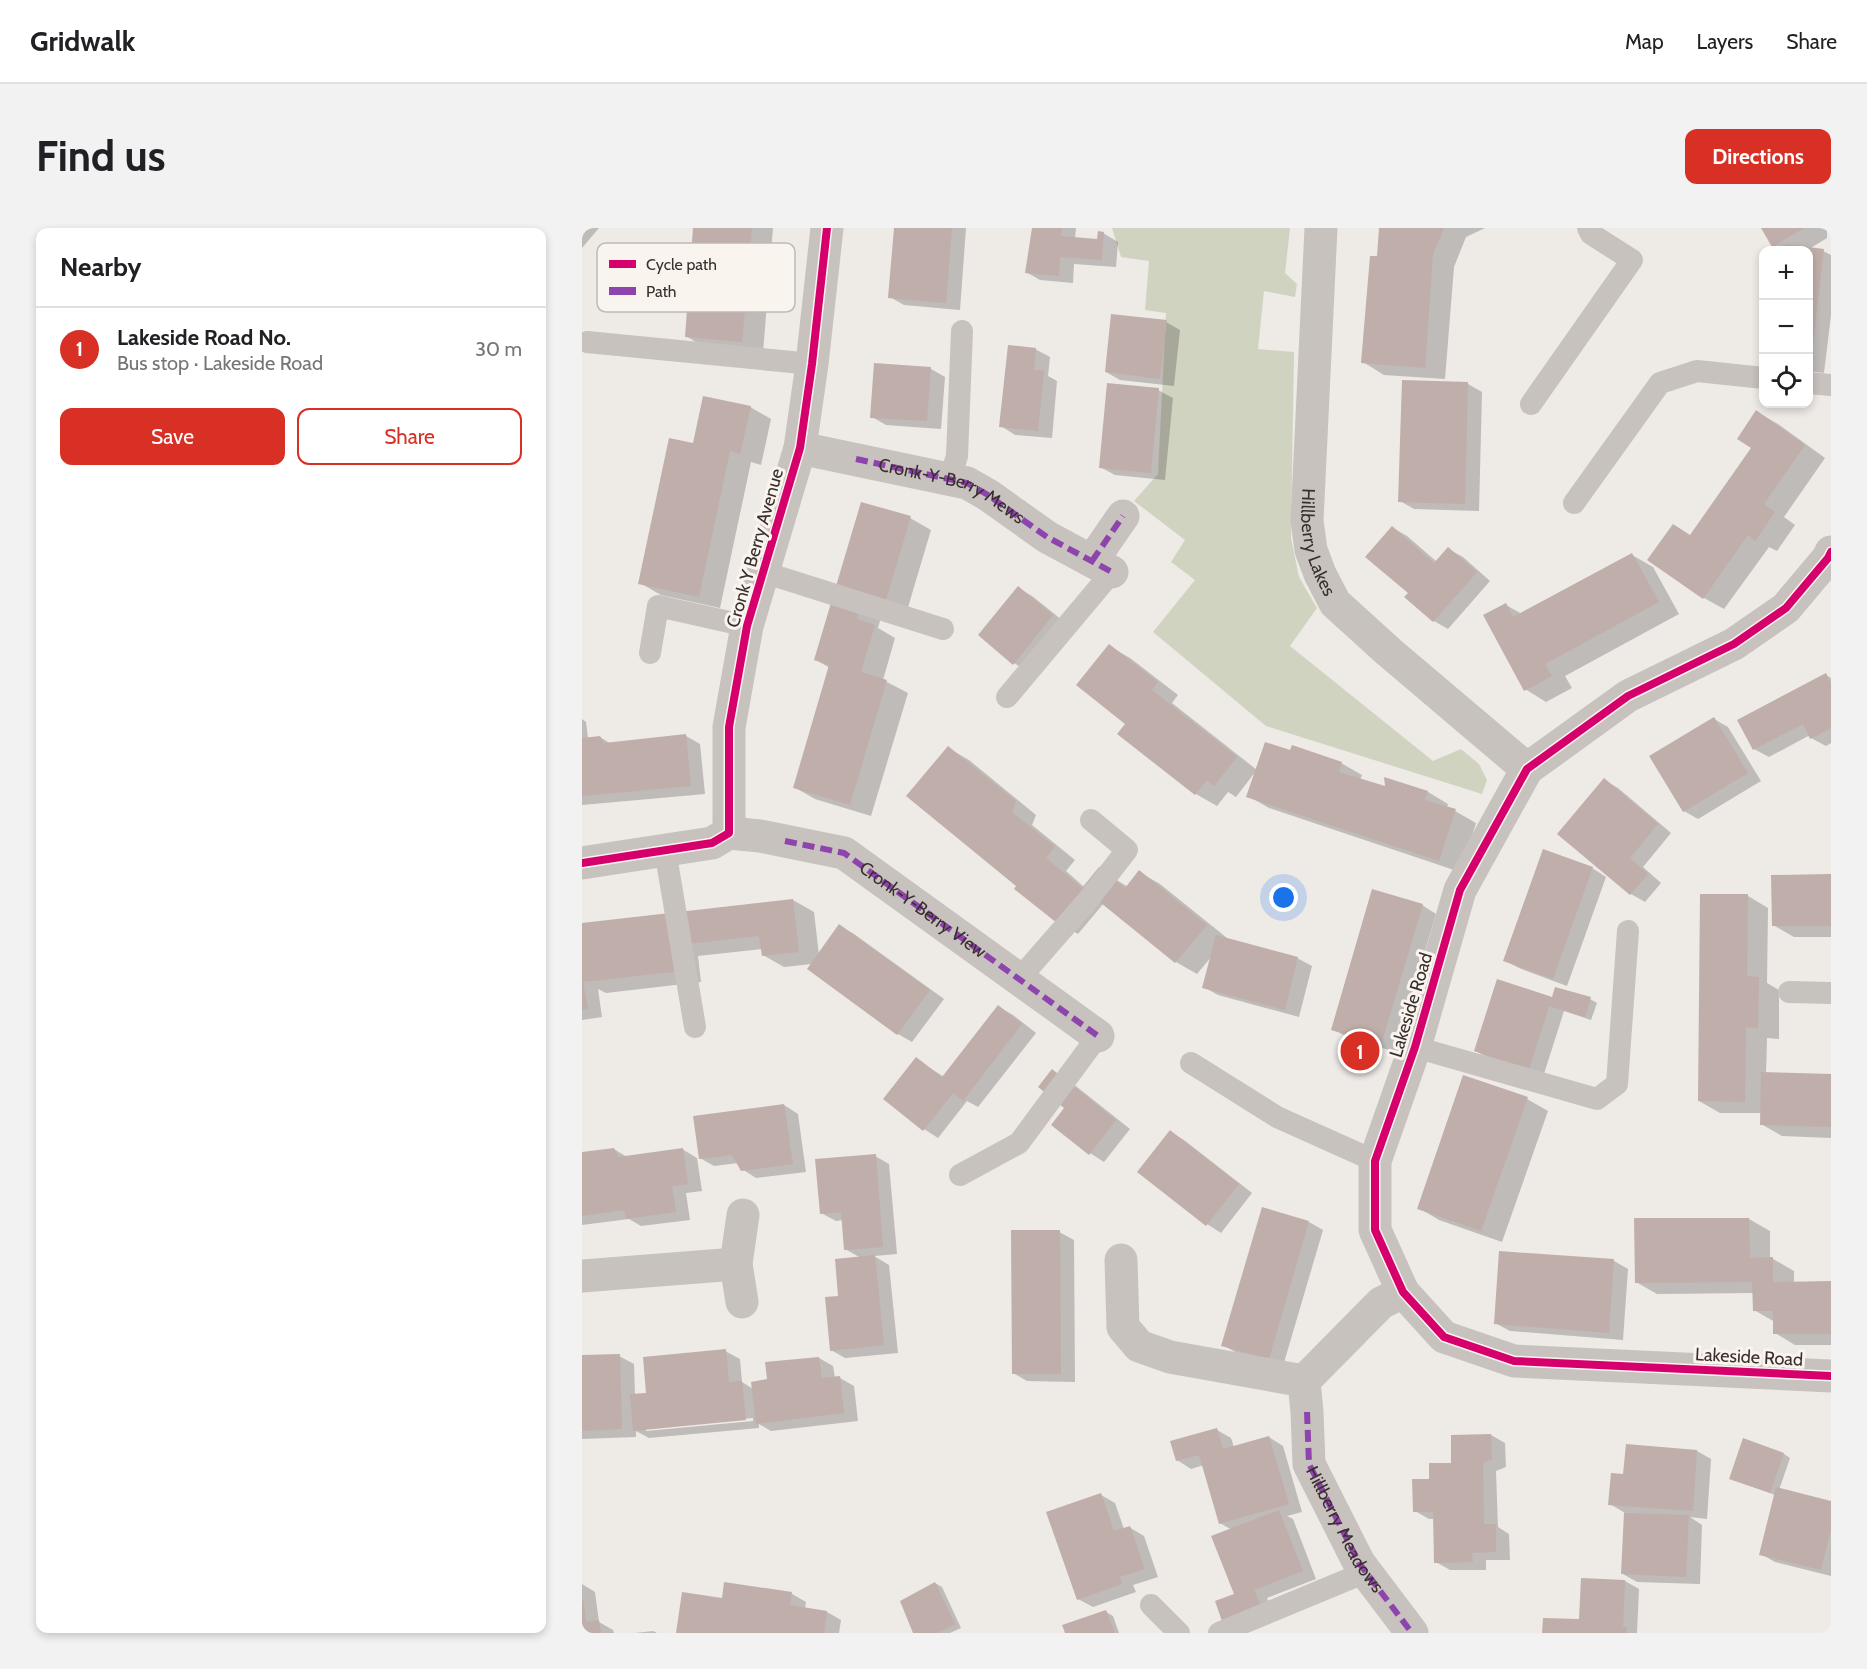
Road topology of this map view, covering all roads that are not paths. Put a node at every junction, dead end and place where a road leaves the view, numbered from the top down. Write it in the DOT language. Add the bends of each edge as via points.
graph roads {
  1 [pos="827,228"];
  2 [pos="1321,228"];
  3 [pos="1588,228"];
  4 [pos="962,331"];
  5 [pos="587,342"];
  6 [pos="812,364"];
  7 [pos="1759,377"];
  8 [pos="1813,383"];
  9 [pos="1831,385"];
  10 [pos="1532,404"];
  11 [pos="800,448"];
  12 [pos="950,479"];
  13 [pos="1575,503"];
  14 [pos="1123,516"];
  15 [pos="1830,556"];
  16 [pos="1102,566"];
  17 [pos="763,572"];
  18 [pos="747,627"];
  19 [pos="943,629"];
  20 [pos="650,653"];
  21 [pos="1007,697"];
  22 [pos="1527,769"];
  23 [pos="1091,819"];
  24 [pos="729,833"];
  25 [pos="665,850"];
  26 [pos="582,863"];
  27 [pos="1628,931"];
  28 [pos="1019,979"];
  29 [pos="1789,992"];
  30 [pos="1831,993"];
  31 [pos="695,1027"];
  32 [pos="1098,1036"];
  33 [pos="1415,1047"];
  34 [pos="1191,1063"];
  35 [pos="1375,1161"];
  36 [pos="960,1175"];
  37 [pos="743,1215"];
  38 [pos="1121,1260"];
  39 [pos="736,1264"];
  40 [pos="582,1276"];
  41 [pos="1403,1292"];
  42 [pos="742,1302"];
  43 [pos="1831,1376"];
  44 [pos="1304,1381"];
  45 [pos="1366,1572"];
  46 [pos="1151,1605"];
  47 [pos="1179,1633"];
  48 [pos="1219,1633"];
  49 [pos="1412,1633"];
  1 -- 6 [label="street, Cronk Y Berry Avenue"];
  2 -- 22 [label="street, Hillberry Lakes" via="1307,521 1311,550 1320,574 1335,603"];
  3 -- 10 [label="lane" via="1590,234 1632,260"];
  4 -- 12 [label="lane" via="957,456"];
  5 -- 6 [label="lane"];
  6 -- 11 [label="street, Cronk Y Berry Avenue"];
  7 -- 13 [label="lane" via="1697,371 1660,383"];
  8 -- 9 [label="lane"];
  11 -- 12 [label="street, Cronk-Y-Berry Mews"];
  11 -- 17 [label="street, Cronk Y Berry Avenue"];
  12 -- 16 [label="street, Cronk-Y-Berry Mews" via="988,495 1047,537"];
  14 -- 16 [label="street"];
  15 -- 22 [label="street, Lakeside Road" via="1786,608 1734,644 1628,696"];
  16 -- 21 [label="lane"];
  17 -- 18 [label="street, Cronk Y Berry Avenue"];
  17 -- 19 [label="lane"];
  18 -- 20 [label="lane" via="658,606"];
  18 -- 24 [label="street, Cronk Y Berry Avenue" via="729,727"];
  22 -- 33 [label="street, Lakeside Road" via="1460,890"];
  23 -- 28 [label="lane" via="1127,850"];
  24 -- 25 [label="street" via="712,843"];
  24 -- 28 [label="street, Cronk-Y-Berry View" via="844,853"];
  25 -- 26 [label="street"];
  25 -- 31 [label="lane"];
  27 -- 33 [label="lane" via="1617,1084 1597,1099"];
  28 -- 32 [label="street, Cronk-Y-Berry View"];
  29 -- 30 [label="lane"];
  32 -- 36 [label="lane" via="1018,1143"];
  33 -- 35 [label="street, Lakeside Road"];
  34 -- 35 [label="lane" via="1277,1117"];
  35 -- 41 [label="street, Lakeside Road" via="1375,1230"];
  37 -- 39 [label="street"];
  38 -- 44 [label="street" via="1123,1327 1138,1346 1170,1357"];
  39 -- 40 [label="street"];
  39 -- 42 [label="street"];
  41 -- 43 [label="street, Lakeside Road" via="1444,1337 1514,1361"];
  41 -- 44 [label="street" via="1381,1303"];
  44 -- 45 [label="street, Hillberry Meadows" via="1309,1464"];
  45 -- 48 [label="lane"];
  45 -- 49 [label="street, Hillberry Meadows"];
  46 -- 47 [label="lane"];
}
